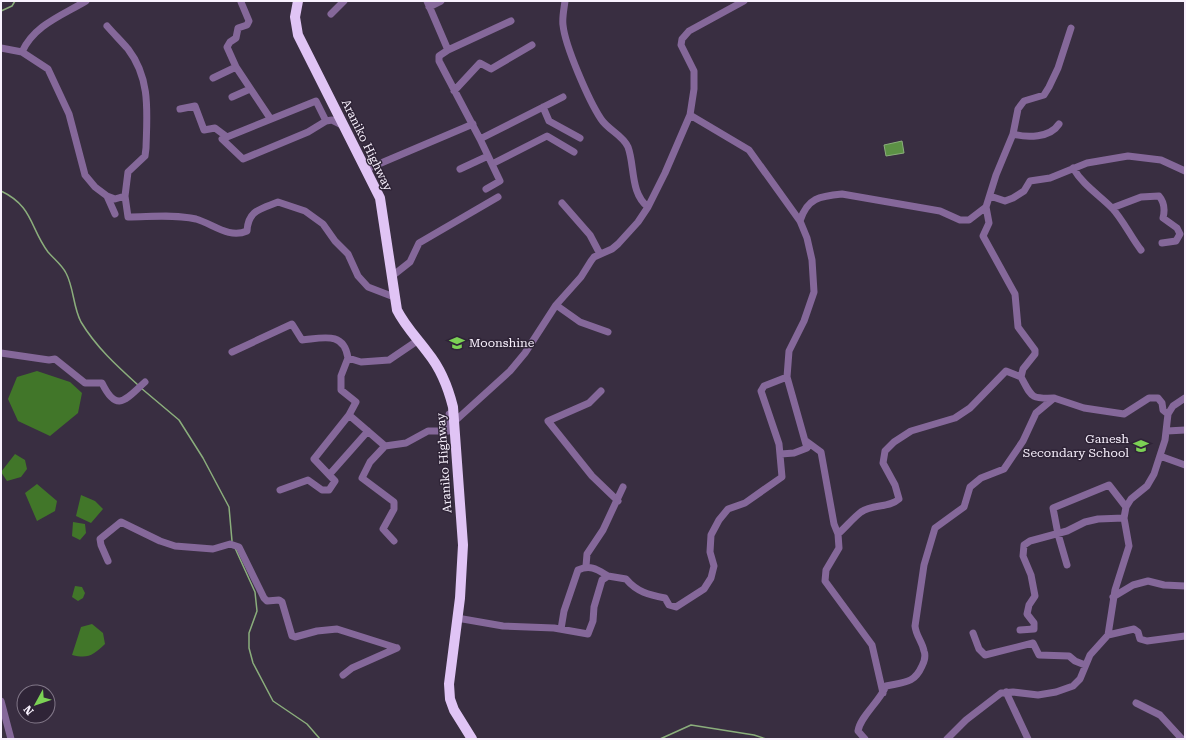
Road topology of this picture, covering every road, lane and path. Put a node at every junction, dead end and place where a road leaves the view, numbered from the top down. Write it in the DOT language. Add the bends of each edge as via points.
graph roads {
  1 [pos="86,1"];
  2 [pos="298,1"];
  3 [pos="344,1"];
  4 [pos="441,1"];
  5 [pos="565,1"];
  6 [pos="744,1"];
  7 [pos="241,2"];
  8 [pos="428,4"];
  9 [pos="331,14"];
  10 [pos="511,21"];
  11 [pos="107,26"];
  12 [pos="1071,28"];
  13 [pos="532,45"];
  14 [pos="1,48"];
  15 [pos="448,50"];
  16 [pos="22,52"];
  17 [pos="236,67"];
  18 [pos="213,78"];
  19 [pos="250,90"];
  20 [pos="454,91"];
  21 [pos="232,97"];
  22 [pos="563,97"];
  23 [pos="543,107"];
  24 [pos="180,109"];
  25 [pos="690,115"];
  26 [pos="270,118"];
  27 [pos="326,121"];
  28 [pos="472,124"];
  29 [pos="1059,124"];
  30 [pos="345,126"];
  31 [pos="1013,134"];
  32 [pos="227,136"];
  33 [pos="580,138"];
  34 [pos="480,139"];
  35 [pos="574,152"];
  36 [pos="488,156"];
  37 [pos="492,164"];
  38 [pos="1073,168"];
  39 [pos="367,169"];
  40 [pos="460,169"];
  41 [pos="1185,172"];
  42 [pos="486,189"];
  43 [pos="107,196"];
  44 [pos="125,196"];
  45 [pos="990,196"];
  46 [pos="498,197"];
  47 [pos="562,204"];
  48 [pos="648,207"];
  49 [pos="986,207"];
  50 [pos="1112,208"];
  51 [pos="115,214"];
  52 [pos="800,222"];
  53 [pos="1162,243"];
  54 [pos="1141,250"];
  55 [pos="600,254"];
  56 [pos="391,277"];
  57 [pos="394,297"];
  58 [pos="556,305"];
  59 [pos="608,332"];
  60 [pos="417,341"];
  61 [pos="232,352"];
  62 [pos="1,353"];
  63 [pos="348,358"];
  64 [pos="786,377"];
  65 [pos="1021,377"];
  66 [pos="145,382"];
  67 [pos="601,391"];
  68 [pos="1054,398"];
  69 [pos="1185,398"];
  70 [pos="1168,414"];
  71 [pos="349,415"];
  72 [pos="455,417"];
  73 [pos="1185,430"];
  74 [pos="368,431"];
  75 [pos="1167,431"];
  76 [pos="806,441"];
  77 [pos="385,446"];
  78 [pos="781,454"];
  79 [pos="1160,456"];
  80 [pos="1185,465"];
  81 [pos="330,475"];
  82 [pos="623,487"];
  83 [pos="280,490"];
  84 [pos="618,500"];
  85 [pos="1126,507"];
  86 [pos="1124,518"];
  87 [pos="838,534"];
  88 [pos="1058,534"];
  89 [pos="394,541"];
  90 [pos="108,561"];
  91 [pos="1067,565"];
  92 [pos="586,566"];
  93 [pos="608,576"];
  94 [pos="1185,586"];
  95 [pos="1114,597"];
  96 [pos="457,618"];
  97 [pos="561,629"];
  98 [pos="1020,630"];
  99 [pos="973,633"];
  100 [pos="1108,635"];
  101 [pos="1185,636"];
  102 [pos="1085,665"];
  103 [pos="343,674"];
  104 [pos="1006,692"];
  105 [pos="883,693"];
  106 [pos="1,701"];
  107 [pos="1136,703"];
  108 [pos="11,739"];
  109 [pos="472,739"];
  110 [pos="865,739"];
  111 [pos="946,739"];
  112 [pos="1028,739"];
  113 [pos="1182,739"];
  1 -- 16 [label="street" via="49,22 26,44"];
  2 -- 30 [label="highway, Araniko Highway" via="295,17 298,35"];
  3 -- 9 [label="street"];
  4 -- 8 [label="street"];
  5 -- 48 [label="street" via="565,38 575,63 601,120 626,143 635,185 643,204"];
  6 -- 25 [label="street" via="688,31 682,39 681,45 694,71"];
  7 -- 17 [label="street" via="249,21 247,25 238,28 236,38 227,47"];
  8 -- 15 [label="street"];
  10 -- 15 [label="street"];
  11 -- 44 [label="street" via="128,49 145,83 145,156 128,172"];
  12 -- 31 [label="street" via="1049,87 1044,95 1023,102 1018,110"];
  13 -- 20 [label="street" via="491,69 480,63"];
  14 -- 16 [label="street"];
  15 -- 20 [label="street" via="439,56 439,61"];
  16 -- 43 [label="street" via="48,69 69,114 85,175"];
  17 -- 18 [label="street"];
  17 -- 19 [label="street"];
  19 -- 21 [label="street"];
  19 -- 26 [label="street"];
  20 -- 28 [label="street"];
  22 -- 23 [label="street"];
  23 -- 33 [label="street" via="549,121"];
  23 -- 34 [label="street"];
  24 -- 32 [label="street" via="195,106 204,130 215,128"];
  25 -- 48 [label="street"];
  25 -- 52 [label="street" via="749,150"];
  26 -- 27 [label="street" via="316,100"];
  26 -- 32 [label="street"];
  27 -- 30 [label="street" via="332,120"];
  27 -- 32 [label="street" via="308,132 242,159 222,139"];
  28 -- 34 [label="street"];
  28 -- 39 [label="street"];
  29 -- 31 [label="street" via="1054,130 1040,135 1025,137"];
  30 -- 39 [label="highway, Araniko Highway"];
  31 -- 45 [label="street"];
  34 -- 36 [label="street"];
  35 -- 37 [label="street" via="547,136"];
  36 -- 37 [label="street"];
  36 -- 40 [label="street"];
  37 -- 42 [label="street" via="500,181"];
  38 -- 41 [label="street" via="1092,161 1128,156 1162,160"];
  38 -- 45 [label="street" via="1050,178 1030,181 1024,191 1009,199 1001,200"];
  38 -- 50 [label="street" via="1081,181"];
  39 -- 56 [label="highway, Araniko Highway" via="383,210"];
  43 -- 44 [label="street"];
  43 -- 51 [label="street"];
  44 -- 57 [label="street" via="128,217 182,216 197,219 227,233 240,235 247,231 248,221 254,211 278,202 305,211 323,224 348,254 358,276 368,287"];
  45 -- 49 [label="street"];
  46 -- 56 [label="street" via="419,243 410,262"];
  47 -- 55 [label="street" via="590,235"];
  48 -- 55 [label="street" via="612,250"];
  49 -- 52 [label="street" via="969,220 960,220 940,211 842,194 825,195 809,204"];
  49 -- 65 [label="street" via="989,223 983,236 1015,294 1018,327 1035,350"];
  50 -- 53 [label="street" via="1141,197 1159,196 1165,209 1163,218 1177,228 1180,234 1176,241"];
  50 -- 54 [label="street"];
  52 -- 64 [label="street" via="812,260 814,292 804,321 789,351"];
  55 -- 58 [label="street" via="591,261 581,277"];
  56 -- 57 [label="highway, Araniko Highway"];
  57 -- 60 [label="highway, Araniko Highway" via="397,310"];
  58 -- 59 [label="street" via="580,322"];
  58 -- 72 [label="street" via="510,371 459,420"];
  60 -- 63 [label="street" via="388,360 361,362"];
  60 -- 72 [label="highway, Araniko Highway" via="440,370"];
  61 -- 63 [label="street" via="292,324 302,340 334,338 342,342"];
  62 -- 66 [label="street" via="55,359 85,383 102,383 111,398 117,402 123,402"];
  63 -- 71 [label="street" via="341,376 341,390 356,402"];
  64 -- 76 [label="street"];
  64 -- 78 [label="street" via="764,386 762,391"];
  65 -- 68 [label="street" via="1035,398"];
  65 -- 87 [label="street" via="1006,371 960,415 910,431 894,442 885,451 883,463 896,485 899,499 894,503 879,505 862,512"];
  67 -- 84 [label="street" via="589,403 548,421 592,476"];
  68 -- 70 [label="street" via="1084,408 1124,414 1149,398 1158,398 1163,410"];
  68 -- 105 [label="street" via="1036,413 1023,441 1004,469 981,478 970,487 964,507 935,528 924,565 915,626 916,635 925,653 923,664 918,676 912,681 886,686"];
  69 -- 70 [label="street" via="1173,406"];
  70 -- 75 [label="street"];
  71 -- 74 [label="street"];
  71 -- 81 [label="street" via="314,459"];
  72 -- 77 [label="street" via="449,414 449,431 428,431 406,443"];
  72 -- 96 [label="highway, Araniko Highway" via="463,545"];
  73 -- 75 [label="street"];
  74 -- 77 [label="street"];
  74 -- 81 [label="street"];
  75 -- 79 [label="street"];
  76 -- 78 [label="street" via="807,448"];
  76 -- 87 [label="street" via="821,452"];
  77 -- 89 [label="street" via="370,462 362,478 394,502 394,509 383,529"];
  78 -- 93 [label="street" via="782,477 745,502 728,509 719,520 711,536 710,552 714,566 711,578 704,589 676,607 669,605 665,598 633,588 626,579"];
  79 -- 80 [label="street"];
  79 -- 85 [label="street" via="1151,480"];
  81 -- 83 [label="street" via="335,481 328,490 322,490 308,480"];
  82 -- 84 [label="street"];
  84 -- 92 [label="street" via="600,536 587,554"];
  85 -- 86 [label="street"];
  85 -- 88 [label="street" via="1109,485 1056,506 1052,510"];
  86 -- 88 [label="street" via="1098,518"];
  86 -- 95 [label="street" via="1129,546"];
  87 -- 105 [label="street" via="839,548 826,570 825,580 872,644"];
  88 -- 91 [label="street"];
  88 -- 98 [label="street" via="1024,545 1023,556 1031,575 1035,596 1029,605 1028,614 1034,623 1034,629"];
  90 -- 103 [label="street" via="100,539 121,522 175,546 213,549 233,544 239,547 264,598 267,601 282,602 292,636 337,629 397,648"];
  92 -- 93 [label="street"];
  92 -- 97 [label="street" via="578,570 564,611"];
  93 -- 97 [label="street" via="602,580 588,634"];
  94 -- 95 [label="street" via="1148,581 1133,585"];
  95 -- 100 [label="street"];
  96 -- 97 [label="street" via="503,626"];
  96 -- 109 [label="highway, Araniko Highway" via="449,684 450,699"];
  99 -- 102 [label="street" via="984,655 1033,643 1039,655 1069,656"];
  100 -- 101 [label="street" via="1134,629 1140,639 1146,641"];
  100 -- 102 [label="street" via="1090,655"];
  102 -- 104 [label="street" via="1077,683 1067,688 1038,695"];
  104 -- 111 [label="street" via="966,720"];
  104 -- 112 [label="street"];
  105 -- 110 [label="street" via="859,724 858,731"];
  106 -- 108 [label="street"];
  107 -- 113 [label="street" via="1160,715"];
}
